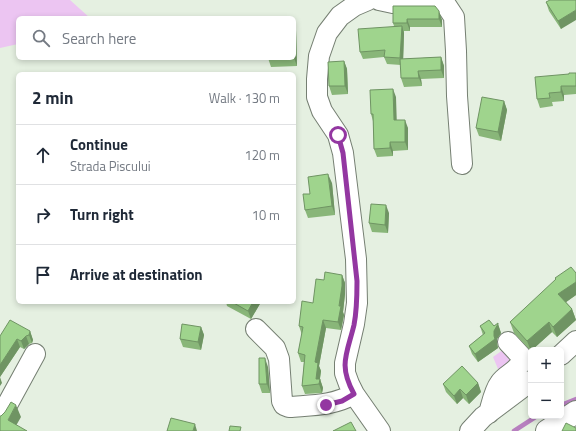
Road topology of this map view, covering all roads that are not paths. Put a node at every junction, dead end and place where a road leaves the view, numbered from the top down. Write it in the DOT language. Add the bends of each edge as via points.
graph roads {
  1 [pos="368,0"];
  2 [pos="379,0"];
  3 [pos="462,164"];
  4 [pos="256,329"];
  5 [pos="576,341"];
  6 [pos="508,342"];
  7 [pos="564,352"];
  8 [pos="35,354"];
  9 [pos="528,383"];
  10 [pos="354,394"];
  11 [pos="576,412"];
  12 [pos="489,413"];
  13 [pos="0,418"];
  14 [pos="380,431"];
  15 [pos="470,431"];
  16 [pos="547,431"];
  1 -- 10 [label="street" via="340,16 327,33 319,56 317,79 317,97 322,111 338,135 343,153 357,281 354,324 345,363 348,384"];
  2 -- 3 [label="street" via="393,3 440,3 446,5 454,17"];
  4 -- 10 [label="street" via="275,348 279,359 284,405 326,405 342,401"];
  5 -- 7 [label="street"];
  6 -- 12 [label="street" via="521,356 522,361 519,368 498,385"];
  8 -- 13 [label="street"];
  9 -- 12 [label="street"];
  10 -- 14 [label="street"];
  11 -- 16 [label="main road"];
  12 -- 15 [label="street"];
}
